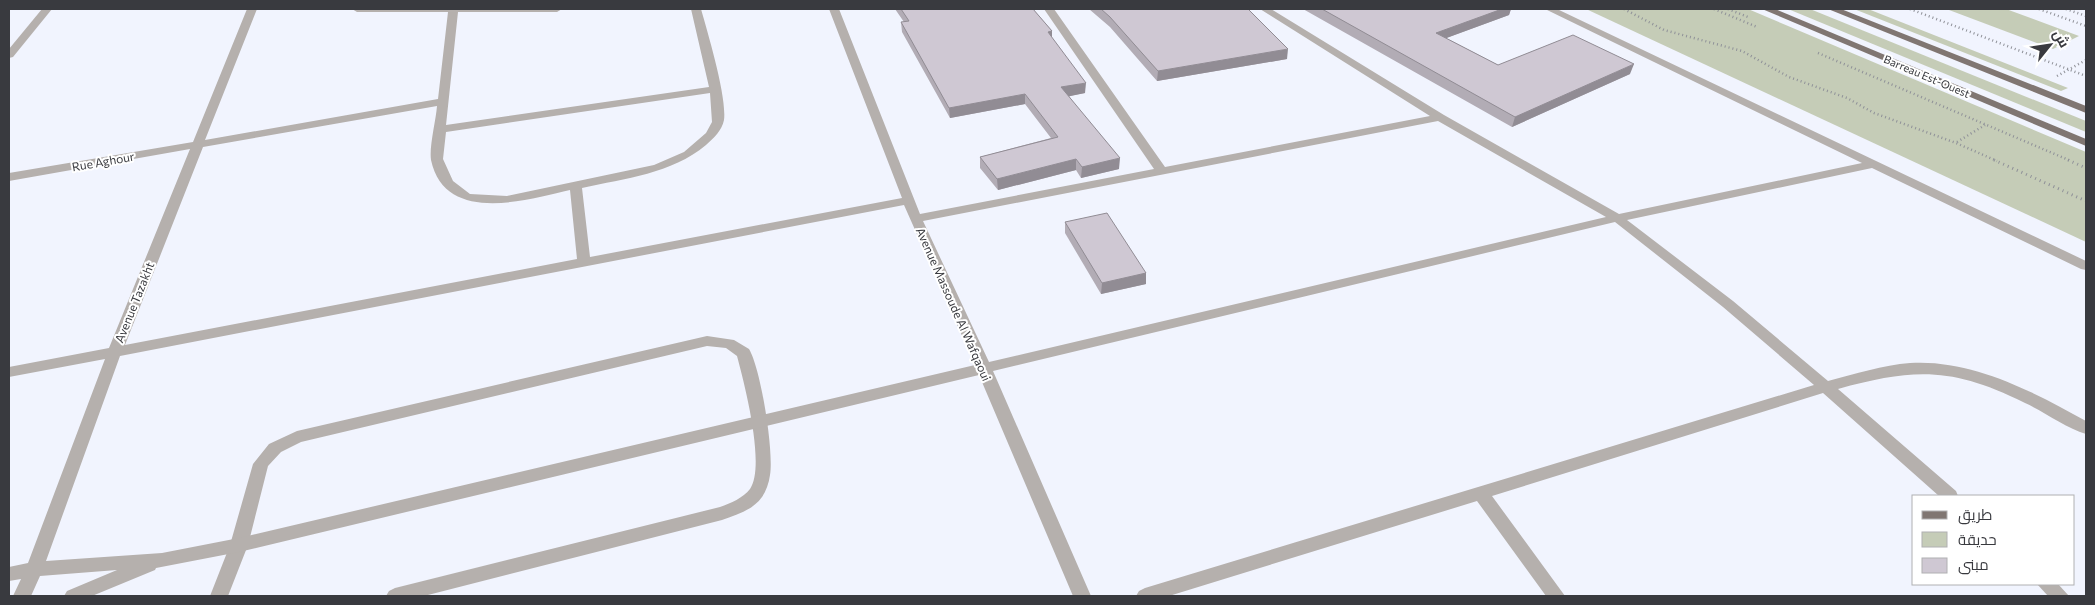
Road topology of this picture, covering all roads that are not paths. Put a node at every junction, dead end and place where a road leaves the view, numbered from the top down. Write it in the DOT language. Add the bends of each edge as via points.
graph roads {
  1 [pos="46,9"];
  2 [pos="252,9"];
  3 [pos="357,9"];
  4 [pos="452,9"];
  5 [pos="557,9"];
  6 [pos="696,9"];
  7 [pos="834,9"];
  8 [pos="1049,9"];
  9 [pos="1264,9"];
  10 [pos="1550,9"];
  11 [pos="1767,9"];
  12 [pos="1833,9"];
  13 [pos="9,56"];
  14 [pos="714,89"];
  15 [pos="442,102"];
  16 [pos="2086,110"];
  17 [pos="1440,117"];
  18 [pos="440,129"];
  19 [pos="2086,143"];
  20 [pos="197,145"];
  21 [pos="1874,164"];
  22 [pos="1161,170"];
  23 [pos="9,176"];
  24 [pos="576,185"];
  25 [pos="910,200"];
  26 [pos="1617,218"];
  27 [pos="916,219"];
  28 [pos="584,263"];
  29 [pos="2086,266"];
  30 [pos="114,351"];
  31 [pos="984,368"];
  32 [pos="9,372"];
  33 [pos="1826,387"];
  34 [pos="760,423"];
  35 [pos="2086,428"];
  36 [pos="1481,493"];
  37 [pos="1949,495"];
  38 [pos="240,545"];
  39 [pos="162,560"];
  40 [pos="34,569"];
  41 [pos="9,574"];
  42 [pos="2047,585"];
  43 [pos="22,596"];
  44 [pos="73,596"];
  45 [pos="220,596"];
  46 [pos="395,596"];
  47 [pos="1082,596"];
  48 [pos="1145,596"];
  49 [pos="1556,596"];
  50 [pos="2060,596"];
  1 -- 13 [label="street"];
  2 -- 20 [label="street, Avenue Tazakht"];
  3 -- 4 [label="street"];
  4 -- 5 [label="street"];
  4 -- 15 [label="street"];
  6 -- 14 [label="street"];
  7 -- 25 [label="street, Avenue Massoude Al Wafqaoui"];
  8 -- 22 [label="street"];
  9 -- 17 [label="street"];
  10 -- 21 [label="street"];
  11 -- 19 [label="main road, Barreau Est-Ouest"];
  12 -- 16 [label="main road"];
  14 -- 18 [label="street"];
  14 -- 24 [label="street" via="718,122 711,136 688,154 658,168"];
  15 -- 18 [label="street"];
  15 -- 20 [label="street, Rue Aghour"];
  17 -- 22 [label="street"];
  17 -- 26 [label="street"];
  18 -- 24 [label="street" via="437,159 448,183 466,197 507,200"];
  20 -- 23 [label="street, Rue Aghour"];
  20 -- 30 [label="street, Avenue Tazakht"];
  21 -- 26 [label="street"];
  21 -- 29 [label="street"];
  22 -- 27 [label="street"];
  24 -- 28 [label="street"];
  25 -- 27 [label="street, Avenue Massoude Al Wafqaoui"];
  25 -- 28 [label="street"];
  26 -- 31 [label="street"];
  26 -- 33 [label="street" via="1728,304"];
  27 -- 31 [label="street, Avenue Massoude Al Wafqaoui"];
  28 -- 30 [label="street"];
  30 -- 32 [label="street"];
  30 -- 40 [label="street, Avenue Tazakht"];
  31 -- 34 [label="street"];
  31 -- 47 [label="street, Avenue Massoude Al Wafqaoui"];
  33 -- 35 [label="street" via="1911,368 1948,370 1997,384"];
  33 -- 36 [label="street"];
  33 -- 37 [label="street"];
  34 -- 38 [label="street"];
  34 -- 38 [label="street" via="744,353 738,347 719,341 309,433 275,448 261,464"];
  34 -- 46 [label="street" via="760,487 734,508"];
  36 -- 48 [label="street"];
  36 -- 49 [label="street"];
  38 -- 39 [label="street"];
  38 -- 45 [label="street"];
  39 -- 40 [label="street"];
  39 -- 44 [label="street"];
  40 -- 41 [label="street"];
  40 -- 43 [label="street, Avenue Tazakht"];
  42 -- 50 [label="street"];
}
